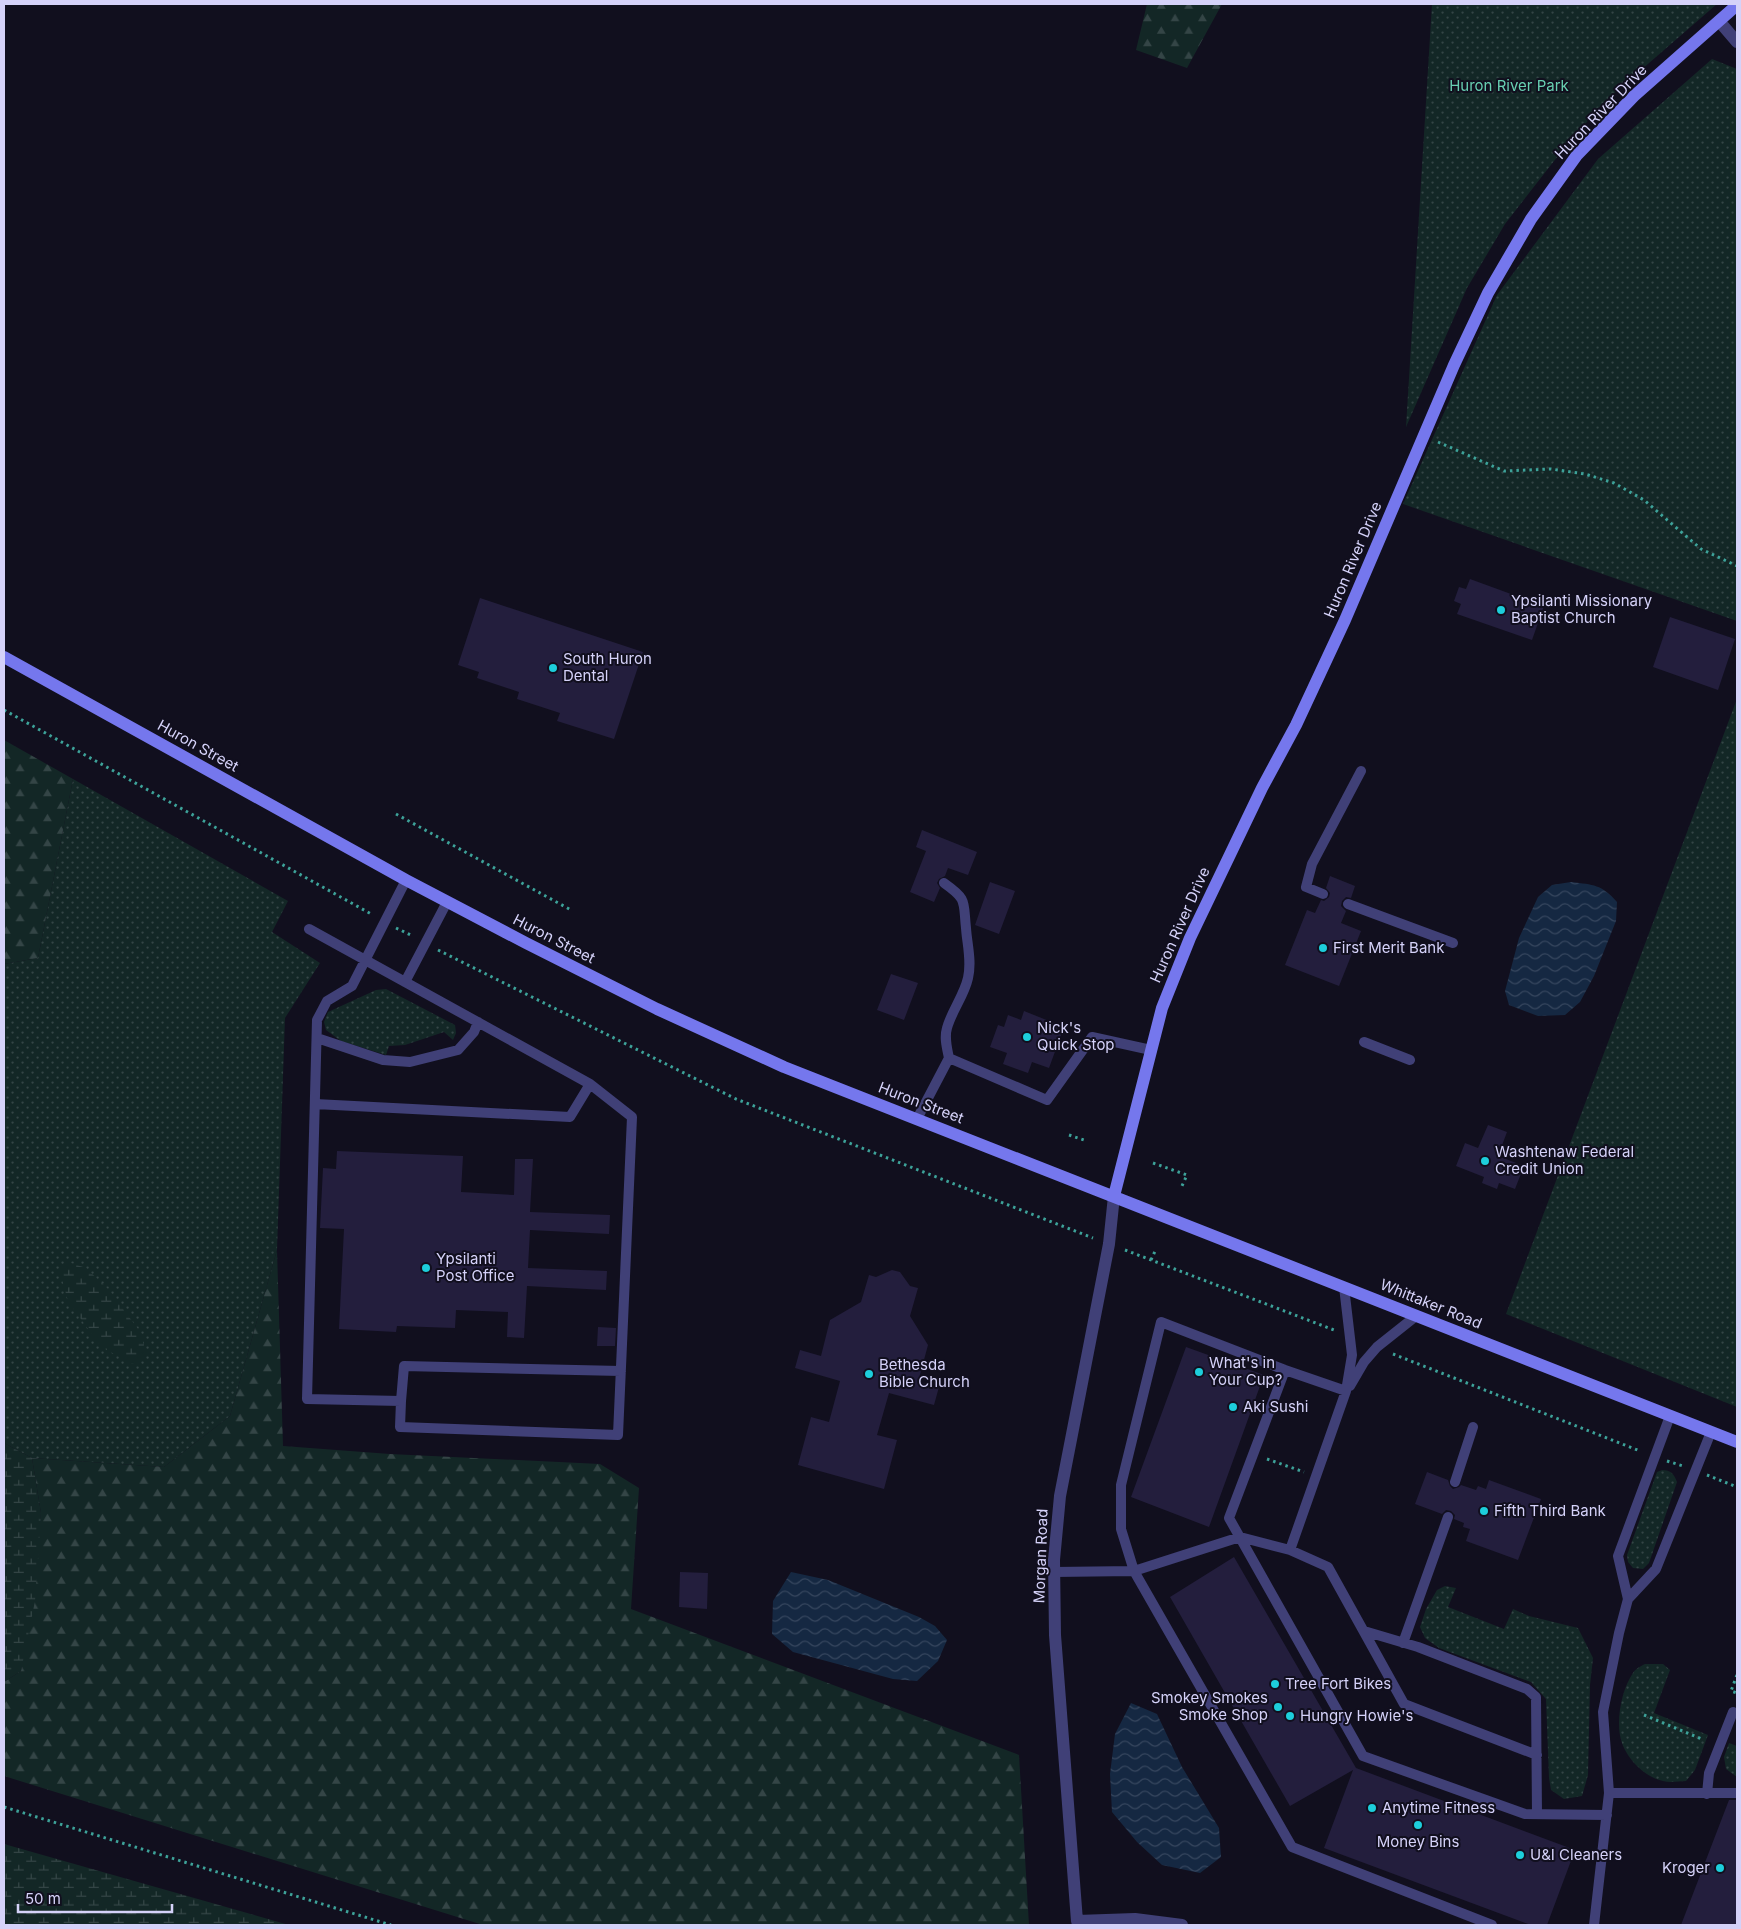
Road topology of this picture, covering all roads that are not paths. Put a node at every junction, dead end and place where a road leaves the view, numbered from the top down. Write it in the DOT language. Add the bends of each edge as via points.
graph roads {
  1 [pos="1737,5"];
  2 [pos="1719,21"];
  3 [pos="1737,42"];
  4 [pos="4,657"];
  5 [pos="1361,771"];
  6 [pos="406,880"];
  7 [pos="944,883"];
  8 [pos="1323,894"];
  9 [pos="447,902"];
  10 [pos="1348,904"];
  11 [pos="309,929"];
  12 [pos="1453,943"];
  13 [pos="365,960"];
  14 [pos="405,982"];
  15 [pos="478,1022"];
  16 [pos="317,1038"];
  17 [pos="1364,1042"];
  18 [pos="1151,1050"];
  19 [pos="949,1058"];
  20 [pos="1410,1060"];
  21 [pos="590,1084"];
  22 [pos="315,1104"];
  23 [pos="916,1119"];
  24 [pos="1114,1196"];
  25 [pos="1344,1287"];
  26 [pos="1416,1316"];
  27 [pos="1284,1370"];
  28 [pos="621,1371"];
  29 [pos="1346,1391"];
  30 [pos="401,1401"];
  31 [pos="1670,1416"];
  32 [pos="1474,1427"];
  33 [pos="1711,1432"];
  34 [pos="1737,1442"];
  35 [pos="1455,1482"];
  36 [pos="1448,1517"];
  37 [pos="1240,1537"];
  38 [pos="1290,1550"];
  39 [pos="1134,1571"];
  40 [pos="1054,1572"];
  41 [pos="1628,1599"];
  42 [pos="1364,1631"];
  43 [pos="1403,1643"];
  44 [pos="1733,1712"];
  45 [pos="1537,1755"];
  46 [pos="1609,1793"];
  47 [pos="1707,1794"];
  48 [pos="1737,1794"];
  49 [pos="1537,1814"];
  50 [pos="1607,1814"];
  51 [pos="1182,1925"];
  52 [pos="1492,1925"];
  53 [pos="1594,1925"];
  1 -- 2 [label="main road, Huron River Drive"];
  2 -- 3 [label="street"];
  2 -- 18 [label="main road, Huron River Drive" via="1634,96 1577,155 1537,211 1488,293 1345,620 1190,938 1162,1008"];
  4 -- 6 [label="main road, Huron Street"];
  5 -- 8 [label="lane" via="1312,864 1306,887"];
  6 -- 9 [label="main road, Huron Street"];
  6 -- 13 [label="lane"];
  7 -- 19 [label="lane" via="957,892 966,905 970,957 963,995 947,1028"];
  9 -- 14 [label="lane"];
  9 -- 23 [label="main road, Huron Street" via="657,1009 790,1070"];
  10 -- 12 [label="lane"];
  11 -- 13 [label="lane"];
  13 -- 14 [label="lane"];
  13 -- 16 [label="lane" via="352,986 327,1001 317,1020"];
  14 -- 15 [label="lane"];
  15 -- 16 [label="lane" via="474,1032 458,1050 410,1062 383,1060"];
  15 -- 21 [label="lane"];
  16 -- 22 [label="lane"];
  17 -- 20 [label="lane"];
  18 -- 19 [label="lane" via="1092,1037 1047,1100"];
  18 -- 24 [label="main road, Huron River Drive"];
  19 -- 23 [label="lane"];
  21 -- 22 [label="lane" via="570,1117"];
  21 -- 28 [label="lane" via="632,1117"];
  22 -- 30 [label="lane" via="307,1400"];
  23 -- 24 [label="main road, Huron Street"];
  24 -- 25 [label="main road, Whittaker Road"];
  24 -- 40 [label="street, Morgan Road" via="1109,1244 1060,1496"];
  25 -- 26 [label="main road, Whittaker Road"];
  25 -- 29 [label="lane" via="1352,1355"];
  26 -- 29 [label="lane" via="1377,1347"];
  26 -- 31 [label="main road, Whittaker Road"];
  27 -- 29 [label="lane"];
  27 -- 37 [label="lane" via="1229,1518"];
  27 -- 39 [label="lane" via="1162,1322 1121,1485 1121,1529"];
  28 -- 30 [label="lane" via="404,1366"];
  28 -- 30 [label="lane" via="618,1435 400,1428"];
  29 -- 38 [label="lane"];
  31 -- 33 [label="main road, Whittaker Road"];
  31 -- 41 [label="lane" via="1618,1556"];
  32 -- 35 [label="lane"];
  33 -- 34 [label="main road, Whittaker Road"];
  33 -- 41 [label="lane" via="1656,1569"];
  36 -- 43 [label="lane"];
  37 -- 38 [label="lane"];
  37 -- 39 [label="lane"];
  37 -- 49 [label="lane" via="1364,1756 1525,1814"];
  38 -- 42 [label="lane" via="1328,1567"];
  39 -- 40 [label="lane"];
  39 -- 52 [label="lane" via="1292,1847"];
  40 -- 51 [label="street, Morgan Road" via="1055,1635 1077,1921 1135,1919"];
  41 -- 46 [label="lane" via="1603,1712"];
  42 -- 43 [label="lane"];
  42 -- 45 [label="lane" via="1404,1704"];
  43 -- 45 [label="lane" via="1527,1688 1536,1697"];
  44 -- 47 [label="lane" via="1709,1773"];
  45 -- 49 [label="lane"];
  46 -- 47 [label="lane"];
  46 -- 50 [label="lane"];
  47 -- 48 [label="lane"];
  49 -- 50 [label="lane"];
  50 -- 53 [label="lane"];
}
